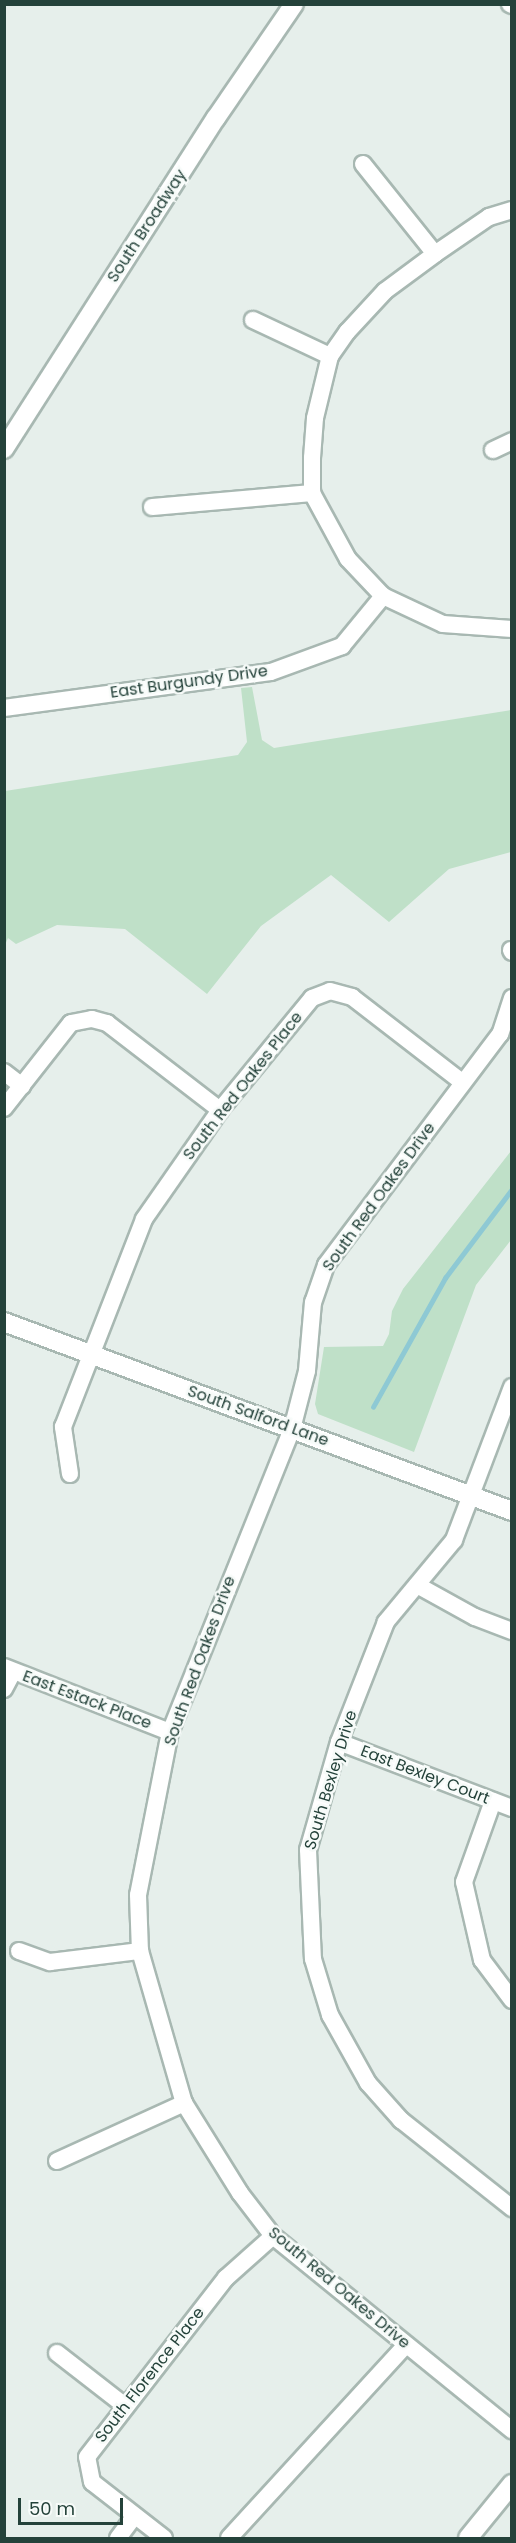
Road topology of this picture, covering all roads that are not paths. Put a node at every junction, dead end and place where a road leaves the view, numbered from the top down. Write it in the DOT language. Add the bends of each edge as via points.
graph roads {
  1 [pos="294,4"];
  2 [pos="363,164"];
  3 [pos="512,210"];
  4 [pos="435,254"];
  5 [pos="253,320"];
  6 [pos="330,356"];
  7 [pos="512,441"];
  8 [pos="4,449"];
  9 [pos="493,450"];
  10 [pos="312,493"];
  11 [pos="152,507"];
  12 [pos="383,596"];
  13 [pos="512,629"];
  14 [pos="4,708"];
  15 [pos="512,998"];
  16 [pos="4,1072"];
  17 [pos="462,1082"];
  18 [pos="22,1086"];
  19 [pos="4,1108"];
  20 [pos="220,1110"];
  21 [pos="4,1322"];
  22 [pos="90,1354"];
  23 [pos="512,1387"];
  24 [pos="507,1409"];
  25 [pos="292,1429"];
  26 [pos="70,1474"];
  27 [pos="470,1495"];
  28 [pos="512,1510"];
  29 [pos="417,1585"];
  30 [pos="512,1631"];
  31 [pos="9,1670"];
  32 [pos="4,1689"];
  33 [pos="170,1732"];
  34 [pos="339,1742"];
  35 [pos="493,1801"];
  36 [pos="512,1808"];
  37 [pos="19,1951"];
  38 [pos="140,1951"];
  39 [pos="512,2000"];
  40 [pos="184,2103"];
  41 [pos="57,2161"];
  42 [pos="512,2208"];
  43 [pos="273,2236"];
  44 [pos="406,2345"];
  45 [pos="57,2353"];
  46 [pos="125,2406"];
  47 [pos="512,2430"];
  48 [pos="512,2484"];
  49 [pos="133,2518"];
  50 [pos="118,2538"];
  51 [pos="164,2538"];
  52 [pos="229,2538"];
  53 [pos="468,2538"];
  1 -- 8 [label="street, South Broadway" via="216,118"];
  2 -- 4 [label="street"];
  3 -- 4 [label="street" via="489,217"];
  4 -- 6 [label="street" via="385,291"];
  5 -- 6 [label="street"];
  6 -- 10 [label="street" via="315,418"];
  7 -- 9 [label="street"];
  10 -- 11 [label="street"];
  10 -- 12 [label="street" via="348,559"];
  12 -- 13 [label="street" via="443,624"];
  12 -- 14 [label="street, East Burgundy Drive" via="342,646 271,672"];
  15 -- 17 [label="street, South Red Oakes Drive" via="500,1034"];
  16 -- 18 [label="street"];
  17 -- 20 [label="street, South Red Oakes Place" via="352,997 330,991 312,998"];
  17 -- 25 [label="street, South Red Oakes Drive" via="326,1265 313,1302 306,1371"];
  18 -- 19 [label="street"];
  18 -- 20 [label="street" via="71,1023 92,1019 107,1023"];
  20 -- 22 [label="street, South Red Oakes Place" via="144,1219"];
  21 -- 22 [label="street, South Salford Lane"];
  22 -- 25 [label="street, South Salford Lane"];
  22 -- 26 [label="street, South Red Oakes Place" via="63,1427"];
  23 -- 24 [label="street, South Bexley Drive"];
  24 -- 27 [label="street, South Bexley Drive"];
  25 -- 27 [label="street, South Salford Lane"];
  25 -- 33 [label="street, South Red Oakes Drive"];
  27 -- 28 [label="street, South Salford Lane"];
  27 -- 29 [label="street, South Bexley Drive" via="454,1540"];
  29 -- 30 [label="street" via="475,1617"];
  29 -- 34 [label="street, South Bexley Drive" via="386,1623"];
  31 -- 32 [label="street"];
  31 -- 33 [label="street, East Estack Place"];
  33 -- 38 [label="street, South Red Oakes Drive" via="138,1895"];
  34 -- 35 [label="street, East Bexley Court"];
  34 -- 42 [label="street, South Bexley Drive" via="308,1850 313,1959 330,2015 368,2083 401,2120"];
  35 -- 36 [label="street, East Bexley Court"];
  35 -- 39 [label="street" via="464,1882 482,1960"];
  37 -- 38 [label="street" via="50,1962"];
  38 -- 40 [label="street, South Red Oakes Drive"];
  40 -- 41 [label="street"];
  40 -- 43 [label="street, South Red Oakes Drive" via="210,2150"];
  43 -- 44 [label="street, South Red Oakes Drive"];
  43 -- 46 [label="street, South Florence Place" via="226,2278"];
  44 -- 47 [label="street, South Red Oakes Drive"];
  44 -- 52 [label="street"];
  45 -- 46 [label="street"];
  46 -- 49 [label="street, South Florence Place" via="87,2457 92,2482"];
  48 -- 53 [label="street"];
  49 -- 50 [label="street"];
  49 -- 51 [label="street, South Florence Place"];
}
